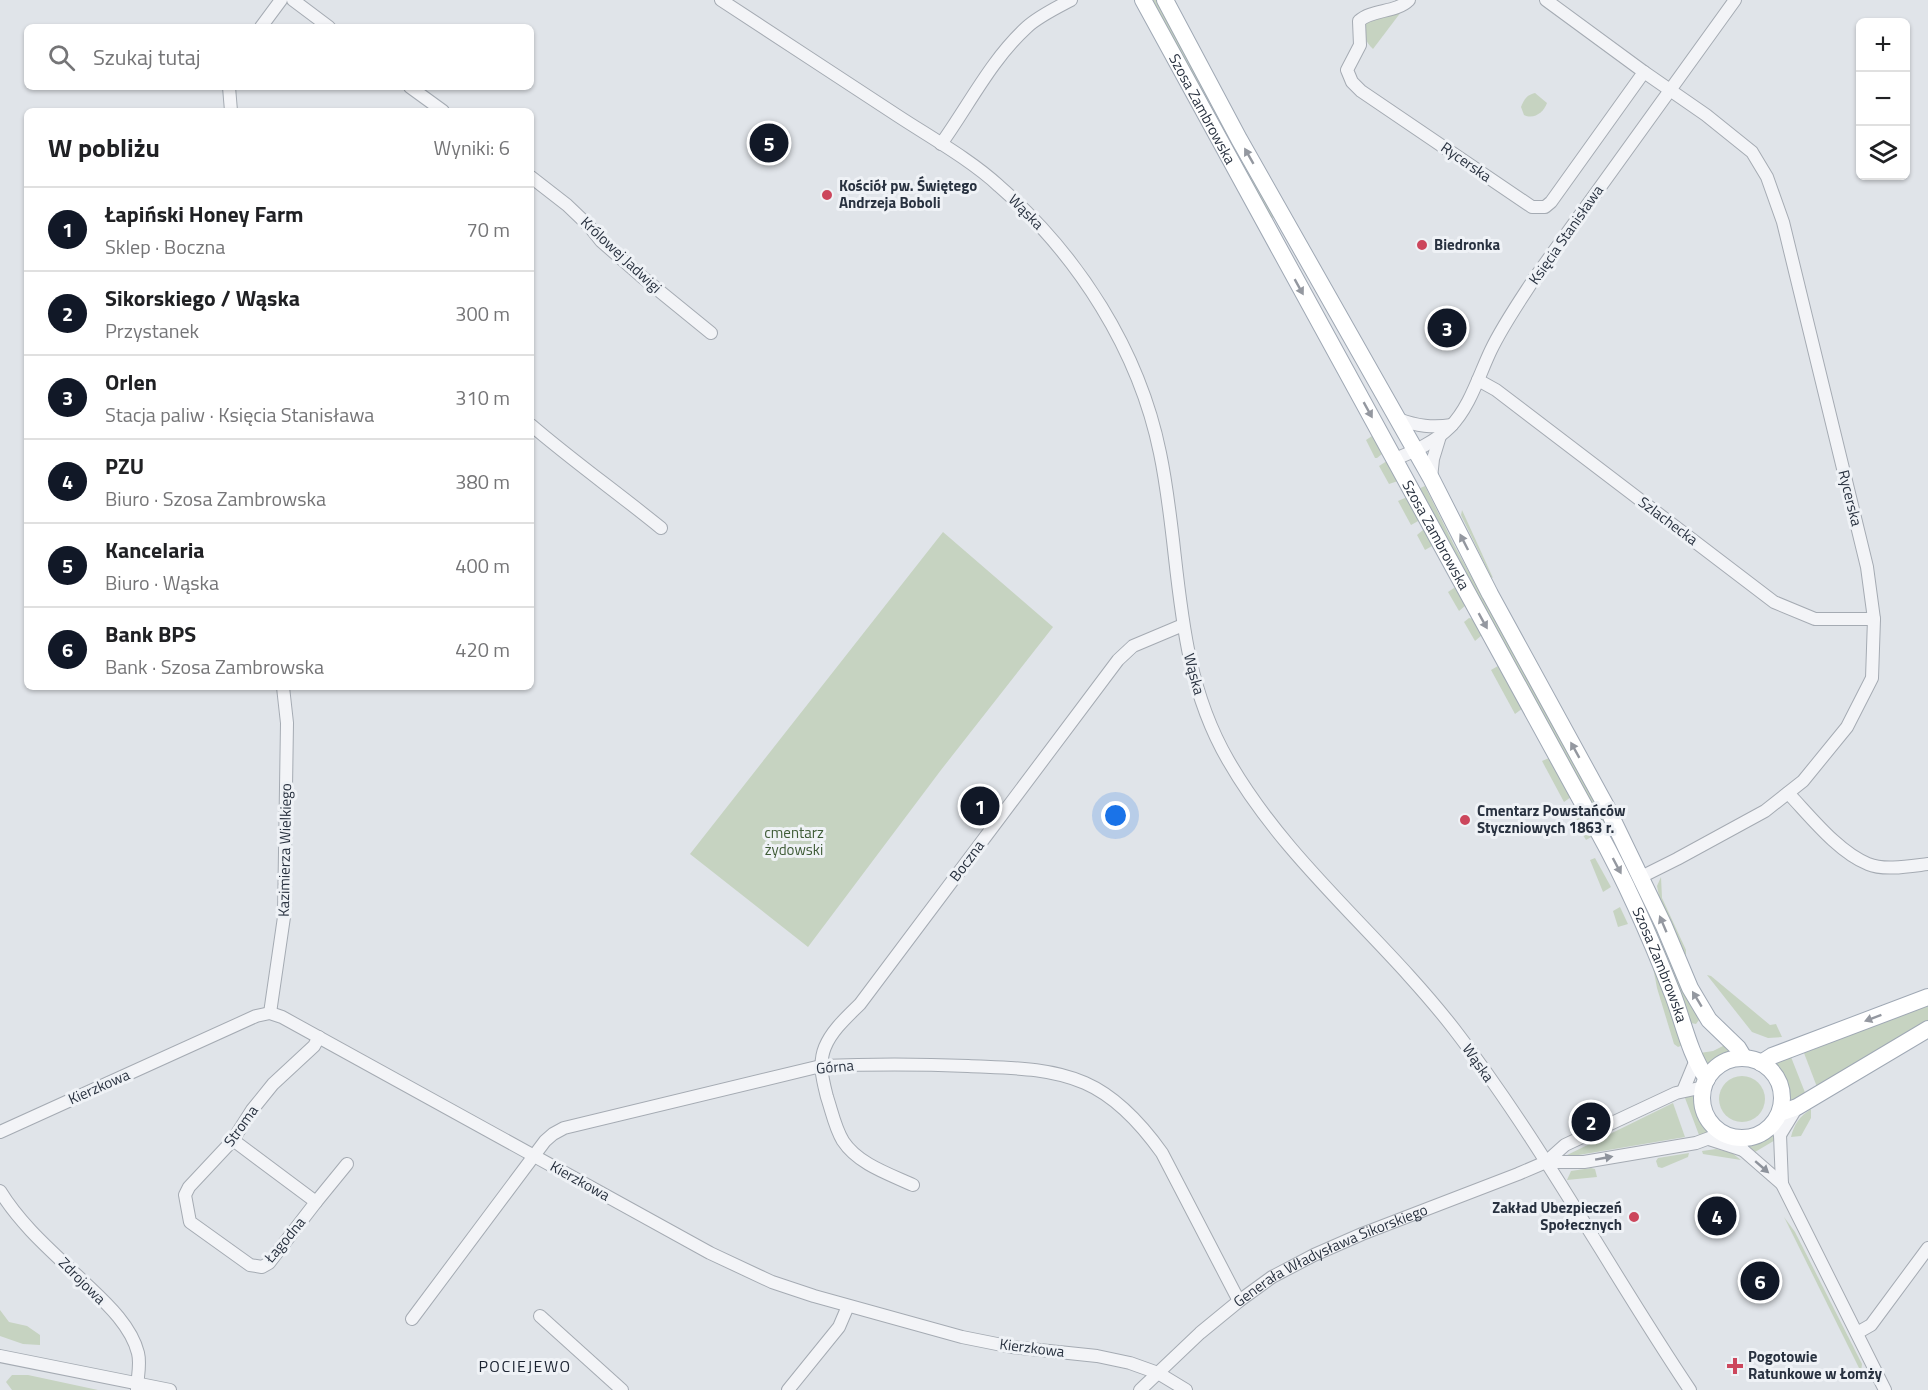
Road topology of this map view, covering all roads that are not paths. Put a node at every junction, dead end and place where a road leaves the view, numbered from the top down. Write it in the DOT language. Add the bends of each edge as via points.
graph roads {
  1 [pos="281,0"];
  2 [pos="293,0"];
  3 [pos="721,0"];
  4 [pos="1071,0"];
  5 [pos="1143,0"];
  6 [pos="1165,0"];
  7 [pos="1409,0"];
  8 [pos="1546,0"];
  9 [pos="1735,0"];
  10 [pos="263,24"];
  11 [pos="325,24"];
  12 [pos="1644,72"];
  13 [pos="229,90"];
  14 [pos="414,90"];
  15 [pos="1670,90"];
  16 [pos="231,108"];
  17 [pos="439,108"];
  18 [pos="941,144"];
  19 [pos="534,179"];
  20 [pos="1338,311"];
  21 [pos="1319,322"];
  22 [pos="711,333"];
  23 [pos="1478,380"];
  24 [pos="1398,419"];
  25 [pos="1452,425"];
  26 [pos="534,428"];
  27 [pos="1440,436"];
  28 [pos="1416,450"];
  29 [pos="1395,459"];
  30 [pos="1431,478"];
  31 [pos="661,528"];
  32 [pos="1874,619"];
  33 [pos="1183,625"];
  34 [pos="283,690"];
  35 [pos="1788,793"];
  36 [pos="1928,864"];
  37 [pos="1641,877"];
  38 [pos="1928,997"];
  39 [pos="270,1013"];
  40 [pos="1709,1020"];
  41 [pos="1928,1029"];
  42 [pos="1686,1032"];
  43 [pos="319,1038"];
  44 [pos="1741,1053"];
  45 [pos="1767,1060"];
  46 [pos="1695,1062"];
  47 [pos="821,1066"];
  48 [pos="1706,1083"];
  49 [pos="1683,1091"];
  50 [pos="1779,1123"];
  51 [pos="0,1131"];
  52 [pos="233,1140"];
  53 [pos="1728,1140"];
  54 [pos="534,1156"];
  55 [pos="1546,1162"];
  56 [pos="347,1164"];
  57 [pos="1782,1184"];
  58 [pos="913,1185"];
  59 [pos="0,1191"];
  60 [pos="316,1202"];
  61 [pos="190,1222"];
  62 [pos="1928,1248"];
  63 [pos="1239,1301"];
  64 [pos="848,1306"];
  65 [pos="540,1316"];
  66 [pos="412,1319"];
  67 [pos="1857,1333"];
  68 [pos="0,1356"];
  69 [pos="1158,1373"];
  70 [pos="137,1386"];
  71 [pos="170,1390"];
  72 [pos="622,1390"];
  73 [pos="788,1390"];
  74 [pos="1140,1390"];
  75 [pos="1186,1390"];
  76 [pos="1690,1390"];
  77 [pos="1885,1390"];
  1 -- 10 [label="street"];
  2 -- 11 [label="street"];
  3 -- 18 [label="street, Wąska"];
  4 -- 18 [label="street" via="1028,26 1008,48"];
  5 -- 21 [label="main road, Szosa Zambrowska, one-way"];
  20 -- 6 [label="main road, Szosa Zambrowska, one-way"];
  7 -- 12 [label="street, Rycerska" via="1359,21 1360,45 1347,67 1352,82 1532,207 1545,207 1551,202"];
  8 -- 12 [label="street, Rycerska"];
  9 -- 15 [label="street, Księcia Stanisława"];
  12 -- 15 [label="street, Rycerska"];
  13 -- 16 [label="street"];
  14 -- 17 [label="street"];
  15 -- 23 [label="street, Księcia Stanisława" via="1534,279 1506,322"];
  15 -- 32 [label="street, Rycerska" via="1752,152 1767,177 1783,222 1867,567"];
  18 -- 33 [label="street, Wąska" via="995,181 1052,237 1104,312 1131,364 1160,454"];
  19 -- 22 [label="street, Królowej Jadwigi" via="567,205 640,276"];
  20 -- 21 [label="main road" via="1324,312"];
  20 -- 24 [label="main road, Szosa Zambrowska"];
  21 -- 29 [label="main road, Szosa Zambrowska, one-way"];
  23 -- 25 [label="street, Księcia Stanisława"];
  23 -- 32 [label="street, Szlachecka" via="1774,602 1815,619"];
  24 -- 25 [label="street" via="1416,425"];
  24 -- 28 [label="main road, Szosa Zambrowska"];
  25 -- 27 [label="street, Księcia Stanisława"];
  26 -- 31 [label="street"];
  27 -- 28 [label="street, Księcia Stanisława"];
  27 -- 30 [label="street"];
  28 -- 29 [label="street, Księcia Stanisława"];
  28 -- 30 [label="main road, Szosa Zambrowska"];
  29 -- 42 [label="main road, Szosa Zambrowska, one-way" via="1622,877 1648,932"];
  37 -- 30 [label="main road, Szosa Zambrowska, one-way"];
  32 -- 35 [label="street, Rycerska" via="1872,678 1847,727 1803,781"];
  33 -- 47 [label="street, Boczna" via="1133,646 1118,660 860,1004 829,1038"];
  33 -- 55 [label="street, Wąska" via="1202,705 1229,762 1255,802 1304,864 1449,1023"];
  34 -- 39 [label="street, Kazimierza Wielkiego" via="287,723 284,917"];
  35 -- 36 [label="street" via="1838,845 1869,864"];
  35 -- 37 [label="street, Rycerska" via="1765,811"];
  40 -- 37 [label="main road, Szosa Zambrowska, one-way" via="1690,988"];
  38 -- 45 [label="main road, one-way"];
  39 -- 43 [label="street, Kierzkowa"];
  39 -- 51 [label="street, Kierzkowa"];
  40 -- 42 [label="main road" via="1700,1029"];
  40 -- 44 [label="main road, Szosa Zambrowska"];
  41 -- 50 [label="main road" via="1797,1107"];
  42 -- 46 [label="main road, Szosa Zambrowska"];
  43 -- 52 [label="street, Stroma" via="262,1096"];
  43 -- 54 [label="street, Kierzkowa"];
  44 -- 45 [label="main road"];
  44 -- 48 [label="main road" via="1712,1072"];
  45 -- 50 [label="main road" via="1780,1084"];
  46 -- 48 [label="main road, Szosa Zambrowska"];
  46 -- 49 [label="street"];
  47 -- 54 [label="street, Górna" via="564,1128 548,1138"];
  47 -- 58 [label="street" via="834,1121 844,1142 866,1162"];
  47 -- 63 [label="street, Górna" via="1023,1068 1062,1075 1095,1089 1127,1112 1162,1153"];
  48 -- 49 [label="street, Generała Władysława Sikorskiego"];
  48 -- 53 [label="main road" via="1702,1096 1705,1114"];
  49 -- 55 [label="street, Generała Władysława Sikorskiego" via="1565,1145"];
  50 -- 53 [label="main road" via="1759,1135"];
  50 -- 57 [label="street"];
  52 -- 60 [label="street, Łagodna"];
  52 -- 61 [label="street, Stroma" via="186,1191"];
  55 -- 53 [label="street, Generała Władysława Sikorskiego, one-way" via="1584,1162"];
  53 -- 57 [label="street, one-way"];
  54 -- 64 [label="street, Kierzkowa" via="751,1273"];
  54 -- 66 [label="street, Górna"];
  55 -- 63 [label="street, Generała Władysława Sikorskiego" via="1314,1254"];
  55 -- 76 [label="street, Wąska"];
  56 -- 60 [label="street, Łagodna"];
  57 -- 67 [label="street"];
  59 -- 70 [label="street, Zdrojowa" via="25,1224 123,1324 138,1352"];
  60 -- 61 [label="street, Łagodna" via="262,1267 250,1265"];
  62 -- 67 [label="street" via="1871,1325"];
  63 -- 69 [label="street, Generała Władysława Sikorskiego"];
  64 -- 69 [label="street, Kierzkowa" via="962,1337 1097,1356"];
  64 -- 73 [label="street" via="838,1327"];
  65 -- 72 [label="street"];
  67 -- 77 [label="street"];
  68 -- 70 [label="street"];
  69 -- 74 [label="street, Generała Władysława Sikorskiego"];
  69 -- 75 [label="street, Kierzkowa"];
  70 -- 71 [label="street"];
}
